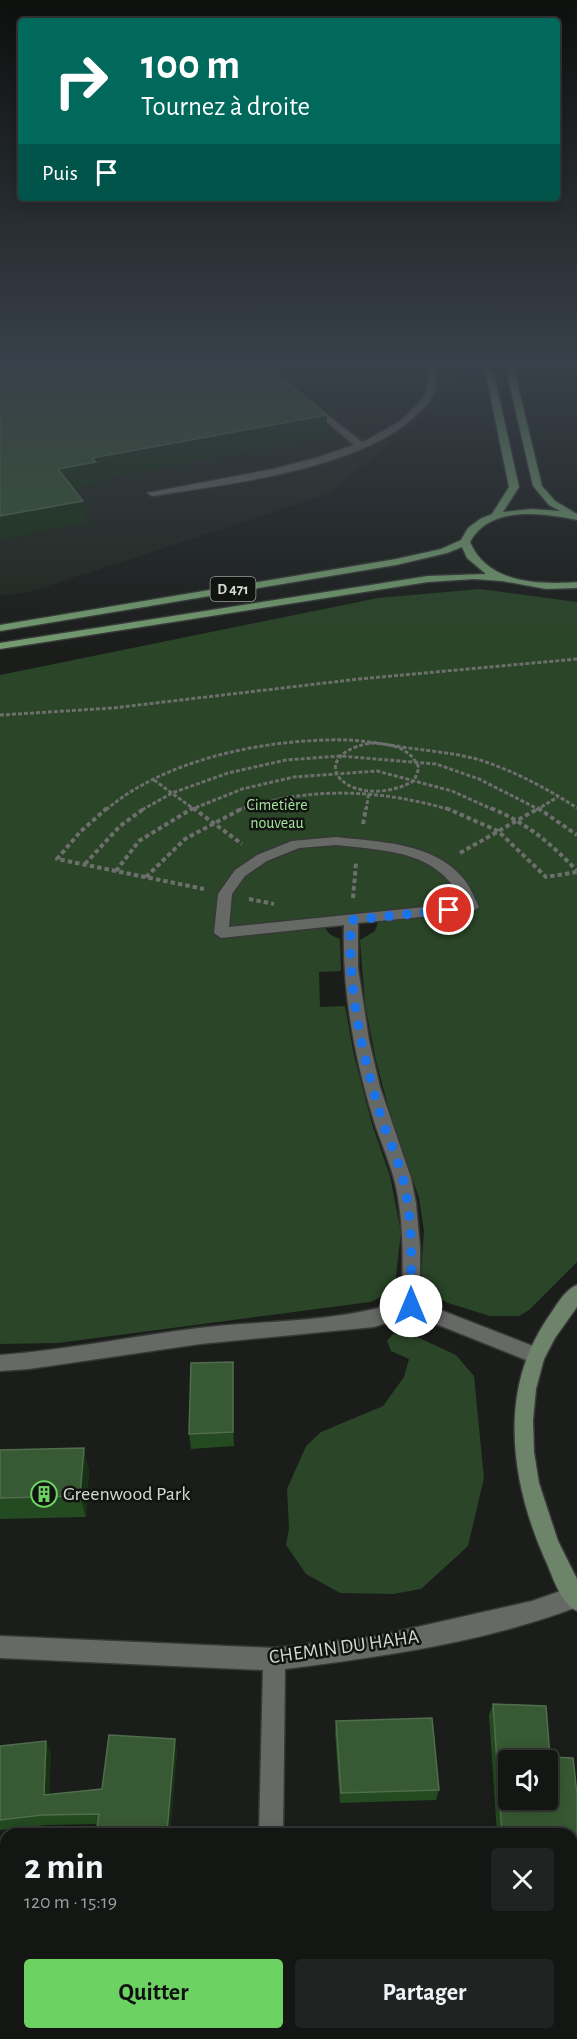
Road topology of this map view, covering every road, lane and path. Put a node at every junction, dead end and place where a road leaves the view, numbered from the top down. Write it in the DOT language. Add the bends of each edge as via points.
graph roads {
  1 [pos="316,460"];
  2 [pos="508,460"];
  3 [pos="532,460"];
  4 [pos="152,494"];
  5 [pos="496,516"];
  6 [pos="576,517"];
  7 [pos="465,542"];
  8 [pos="504,578"];
  9 [pos="577,585"];
  10 [pos="260,606"];
  11 [pos="0,628"];
  12 [pos="0,646"];
  13 [pos="0,656"];
  14 [pos="577,659"];
  15 [pos="0,716"];
  16 [pos="383,744"];
  17 [pos="339,756"];
  18 [pos="417,761"];
  19 [pos="336,774"];
  20 [pos="154,780"];
  21 [pos="414,781"];
  22 [pos="173,794"];
  23 [pos="559,796"];
  24 [pos="193,808"];
  25 [pos="539,808"];
  26 [pos="577,808"];
  27 [pos="518,820"];
  28 [pos="577,835"];
  29 [pos="262,858"];
  30 [pos="57,859"];
  31 [pos="84,865"];
  32 [pos="439,865"];
  33 [pos="116,871"];
  34 [pos="577,872"];
  35 [pos="546,877"];
  36 [pos="351,920"];
  37 [pos="577,1293"];
  38 [pos="411,1306"];
  39 [pos="536,1356"];
  40 [pos="0,1363"];
  41 [pos="576,1599"];
  42 [pos="0,1647"];
  43 [pos="274,1659"];
  44 [pos="271,1828"];
  1 -- 4 [label="street"];
  2 -- 5 [label="main road" via="514,487"];
  3 -- 6 [label="main road" via="538,486 552,503"];
  5 -- 6 [label="main road" via="534,511"];
  5 -- 7 [label="main road" via="473,527"];
  7 -- 8 [label="main road" via="466,552 474,562"];
  7 -- 11 [label="main road, D 471" via="396,562"];
  8 -- 9 [label="main road" via="544,586"];
  8 -- 10 [label="main road, D 471" via="428,579"];
  10 -- 12 [label="main road, D 471"];
  10 -- 13 [label="main road"];
  14 -- 15 [label="path" via="113,708"];
  16 -- 17 [label="path" via="357,745"];
  16 -- 18 [label="path" via="404,750"];
  16 -- 20 [label="path" via="338,739 273,745 199,762"];
  16 -- 23 [label="path" via="492,764"];
  17 -- 18 [label="path"];
  17 -- 19 [label="path"];
  17 -- 22 [label="path" via="272,763 219,775"];
  18 -- 21 [label="path" via="418,775"];
  18 -- 25 [label="path" via="495,786"];
  19 -- 21 [label="path" via="376,771"];
  19 -- 21 [label="path" via="349,786 369,792 395,791"];
  19 -- 24 [label="path" via="266,782"];
  20 -- 22 [label="path"];
  20 -- 30 [label="path" via="117,801 84,828"];
  21 -- 27 [label="path" via="452,791"];
  22 -- 24 [label="path"];
  22 -- 31 [label="path" via="126,821"];
  23 -- 25 [label="path"];
  23 -- 26 [label="path"];
  24 -- 29 [label="path"];
  24 -- 33 [label="path" via="139,841"];
  25 -- 27 [label="path"];
  25 -- 28 [label="path"];
  27 -- 32 [label="path"];
  27 -- 34 [label="path" via="553,845"];
  29 -- 32 [label="street" via="297,844 336,841 404,849"];
  29 -- 36 [label="street" via="240,873 225,894 221,933"];
  32 -- 36 [label="street" via="459,882 472,907"];
  34 -- 35 [label="path"];
  36 -- 38 [label="street" via="352,972 360,1033 411,1222"];
  37 -- 39 [label="street"];
  38 -- 39 [label="street"];
  38 -- 40 [label="street" via="374,1319 200,1336"];
  39 -- 41 [label="street" via="524,1407 532,1494 544,1532"];
  41 -- 43 [label="street, CHEMIN DU HAHA" via="388,1644"];
  42 -- 43 [label="street, CHEMIN DU HAHA"];
  43 -- 44 [label="street"];
}
